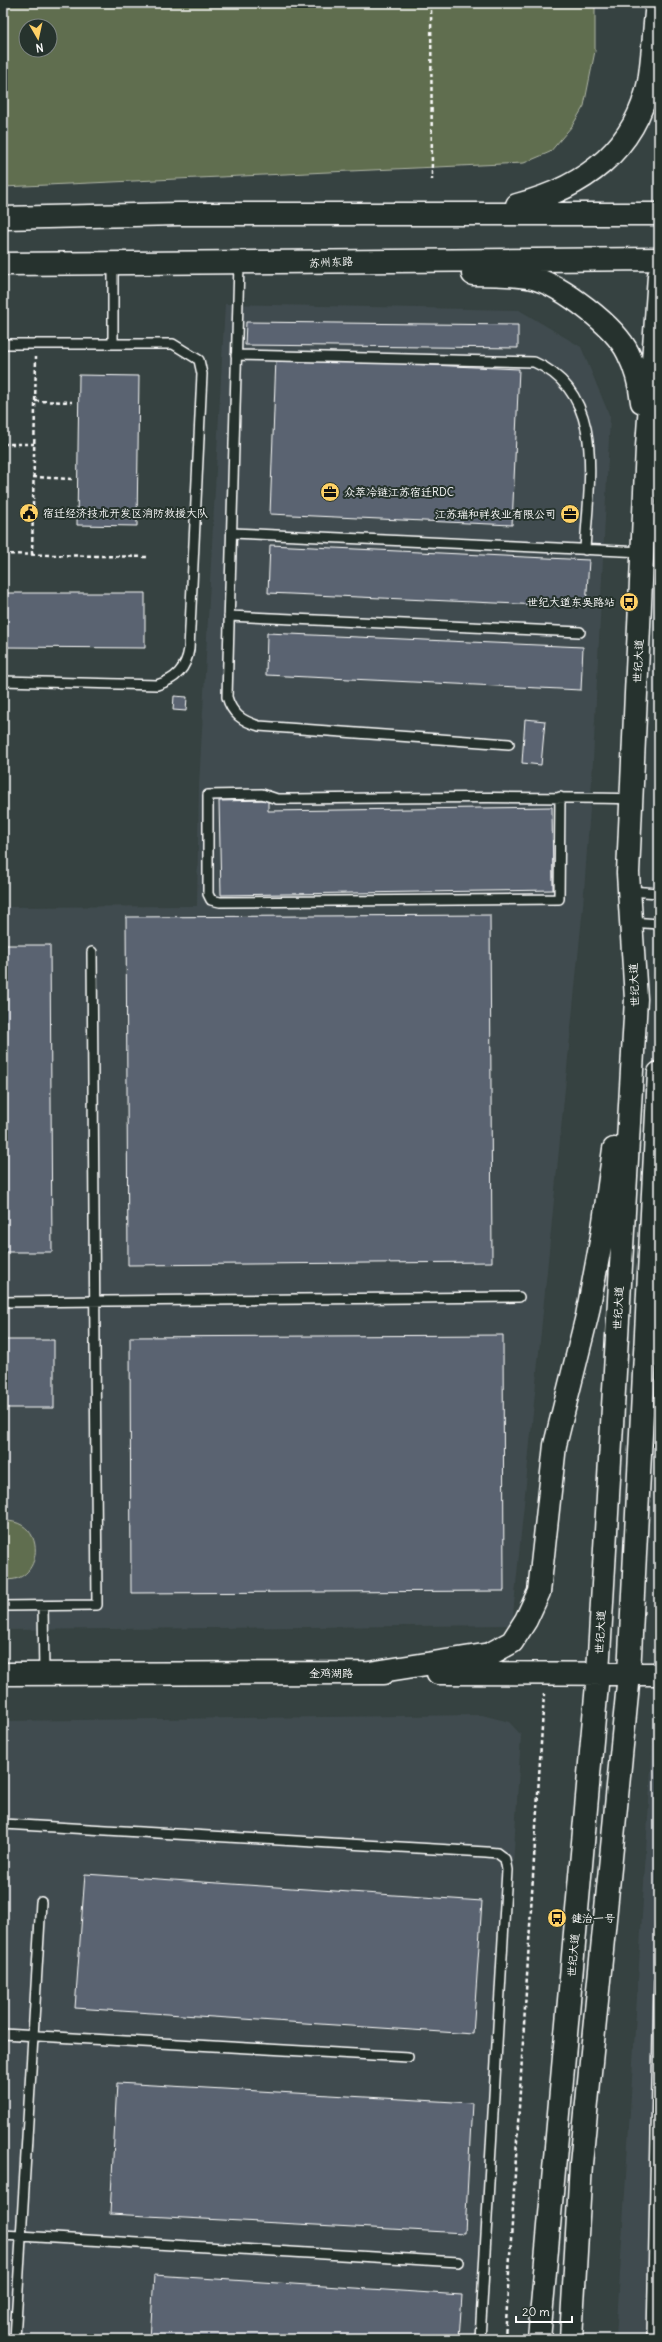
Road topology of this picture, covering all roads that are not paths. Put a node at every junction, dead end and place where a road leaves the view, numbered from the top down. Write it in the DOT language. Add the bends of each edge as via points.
graph roads {
  1 [pos="656,3"];
  2 [pos="489,213"];
  3 [pos="659,214"];
  4 [pos="3,218"];
  5 [pos="659,258"];
  6 [pos="3,264"];
  7 [pos="113,264"];
  8 [pos="239,264"];
  9 [pos="286,264"];
  10 [pos="659,276"];
  11 [pos="3,344"];
  12 [pos="113,344"];
  13 [pos="236,354"];
  14 [pos="647,447"];
  15 [pos="232,533"];
  16 [pos="585,550"];
  17 [pos="643,552"];
  18 [pos="230,616"];
  19 [pos="580,632"];
  20 [pos="3,681"];
  21 [pos="509,744"];
  22 [pos="560,797"];
  23 [pos="631,799"];
  24 [pos="629,891"];
  25 [pos="659,893"];
  26 [pos="631,922"];
  27 [pos="659,924"];
  28 [pos="92,952"];
  29 [pos="636,999"];
  30 [pos="659,1073"];
  31 [pos="654,1292"];
  32 [pos="519,1297"];
  33 [pos="95,1301"];
  34 [pos="3,1302"];
  35 [pos="3,1606"];
  36 [pos="43,1606"];
  37 [pos="369,1673"];
  38 [pos="598,1673"];
  39 [pos="3,1674"];
  40 [pos="44,1674"];
  41 [pos="629,1674"];
  42 [pos="659,1674"];
  43 [pos="3,1824"];
  44 [pos="41,1902"];
  45 [pos="659,1982"];
  46 [pos="3,2034"];
  47 [pos="33,2035"];
  48 [pos="408,2057"];
  49 [pos="3,2235"];
  50 [pos="21,2236"];
  51 [pos="458,2262"];
  52 [pos="15,2339"];
  53 [pos="480,2339"];
  54 [pos="539,2339"];
  55 [pos="571,2339"];
  56 [pos="652,2339"];
  1 -- 2 [label="street" via="648,82 637,117 621,144 593,173 546,198"];
  2 -- 3 [label="street"];
  2 -- 4 [label="street" via="178,214"];
  5 -- 9 [label="street, 苏州东路" via="364,260"];
  6 -- 7 [label="street, 苏州东路"];
  7 -- 8 [label="street, 苏州东路"];
  7 -- 12 [label="lane"];
  8 -- 9 [label="street, 苏州东路"];
  8 -- 13 [label="lane"];
  9 -- 14 [label="street" via="428,273 515,275 535,279 578,300 606,325 628,351 639,379"];
  10 -- 14 [label="street, 世纪大道"];
  11 -- 12 [label="lane"];
  12 -- 20 [label="lane" via="172,344 200,360 202,374 187,661 170,681 157,685"];
  13 -- 15 [label="lane"];
  13 -- 16 [label="lane" via="534,362 548,368 575,397 588,432 590,449"];
  14 -- 17 [label="street, 世纪大道"];
  15 -- 16 [label="lane"];
  15 -- 18 [label="lane"];
  16 -- 17 [label="lane"];
  17 -- 23 [label="street, 世纪大道"];
  18 -- 19 [label="lane"];
  18 -- 21 [label="lane" via="227,696 230,708 248,723 260,726"];
  22 -- 22 [label="lane" via="277,800 262,794 208,795 208,894 211,900 220,902 559,899"];
  22 -- 23 [label="lane"];
  23 -- 24 [label="street, 世纪大道"];
  24 -- 25 [label="lane"];
  24 -- 26 [label="street, 世纪大道"];
  26 -- 27 [label="lane"];
  26 -- 29 [label="street, 世纪大道"];
  28 -- 33 [label="lane"];
  29 -- 37 [label="street" via="602,1236 587,1316 555,1445 538,1592 526,1620 512,1642 490,1654"];
  29 -- 38 [label="street, 世纪大道"];
  30 -- 31 [label="street"];
  31 -- 41 [label="street"];
  32 -- 33 [label="lane"];
  33 -- 34 [label="lane"];
  33 -- 36 [label="lane" via="97,1605"];
  35 -- 36 [label="lane"];
  36 -- 40 [label="lane"];
  37 -- 38 [label="street, 金鸡湖路"];
  37 -- 40 [label="street, 金鸡湖路"];
  38 -- 41 [label="street, 金鸡湖路"];
  38 -- 54 [label="street, 世纪大道"];
  39 -- 40 [label="street, 金鸡湖路"];
  41 -- 42 [label="street, 金鸡湖路"];
  41 -- 55 [label="street" via="581,2164"];
  43 -- 53 [label="lane" via="486,1852 496,1853 505,1859 507,1870"];
  44 -- 47 [label="lane"];
  45 -- 56 [label="lane"];
  46 -- 47 [label="lane"];
  47 -- 48 [label="lane"];
  47 -- 50 [label="lane"];
  49 -- 50 [label="lane"];
  50 -- 51 [label="lane"];
  50 -- 52 [label="lane"];
}
